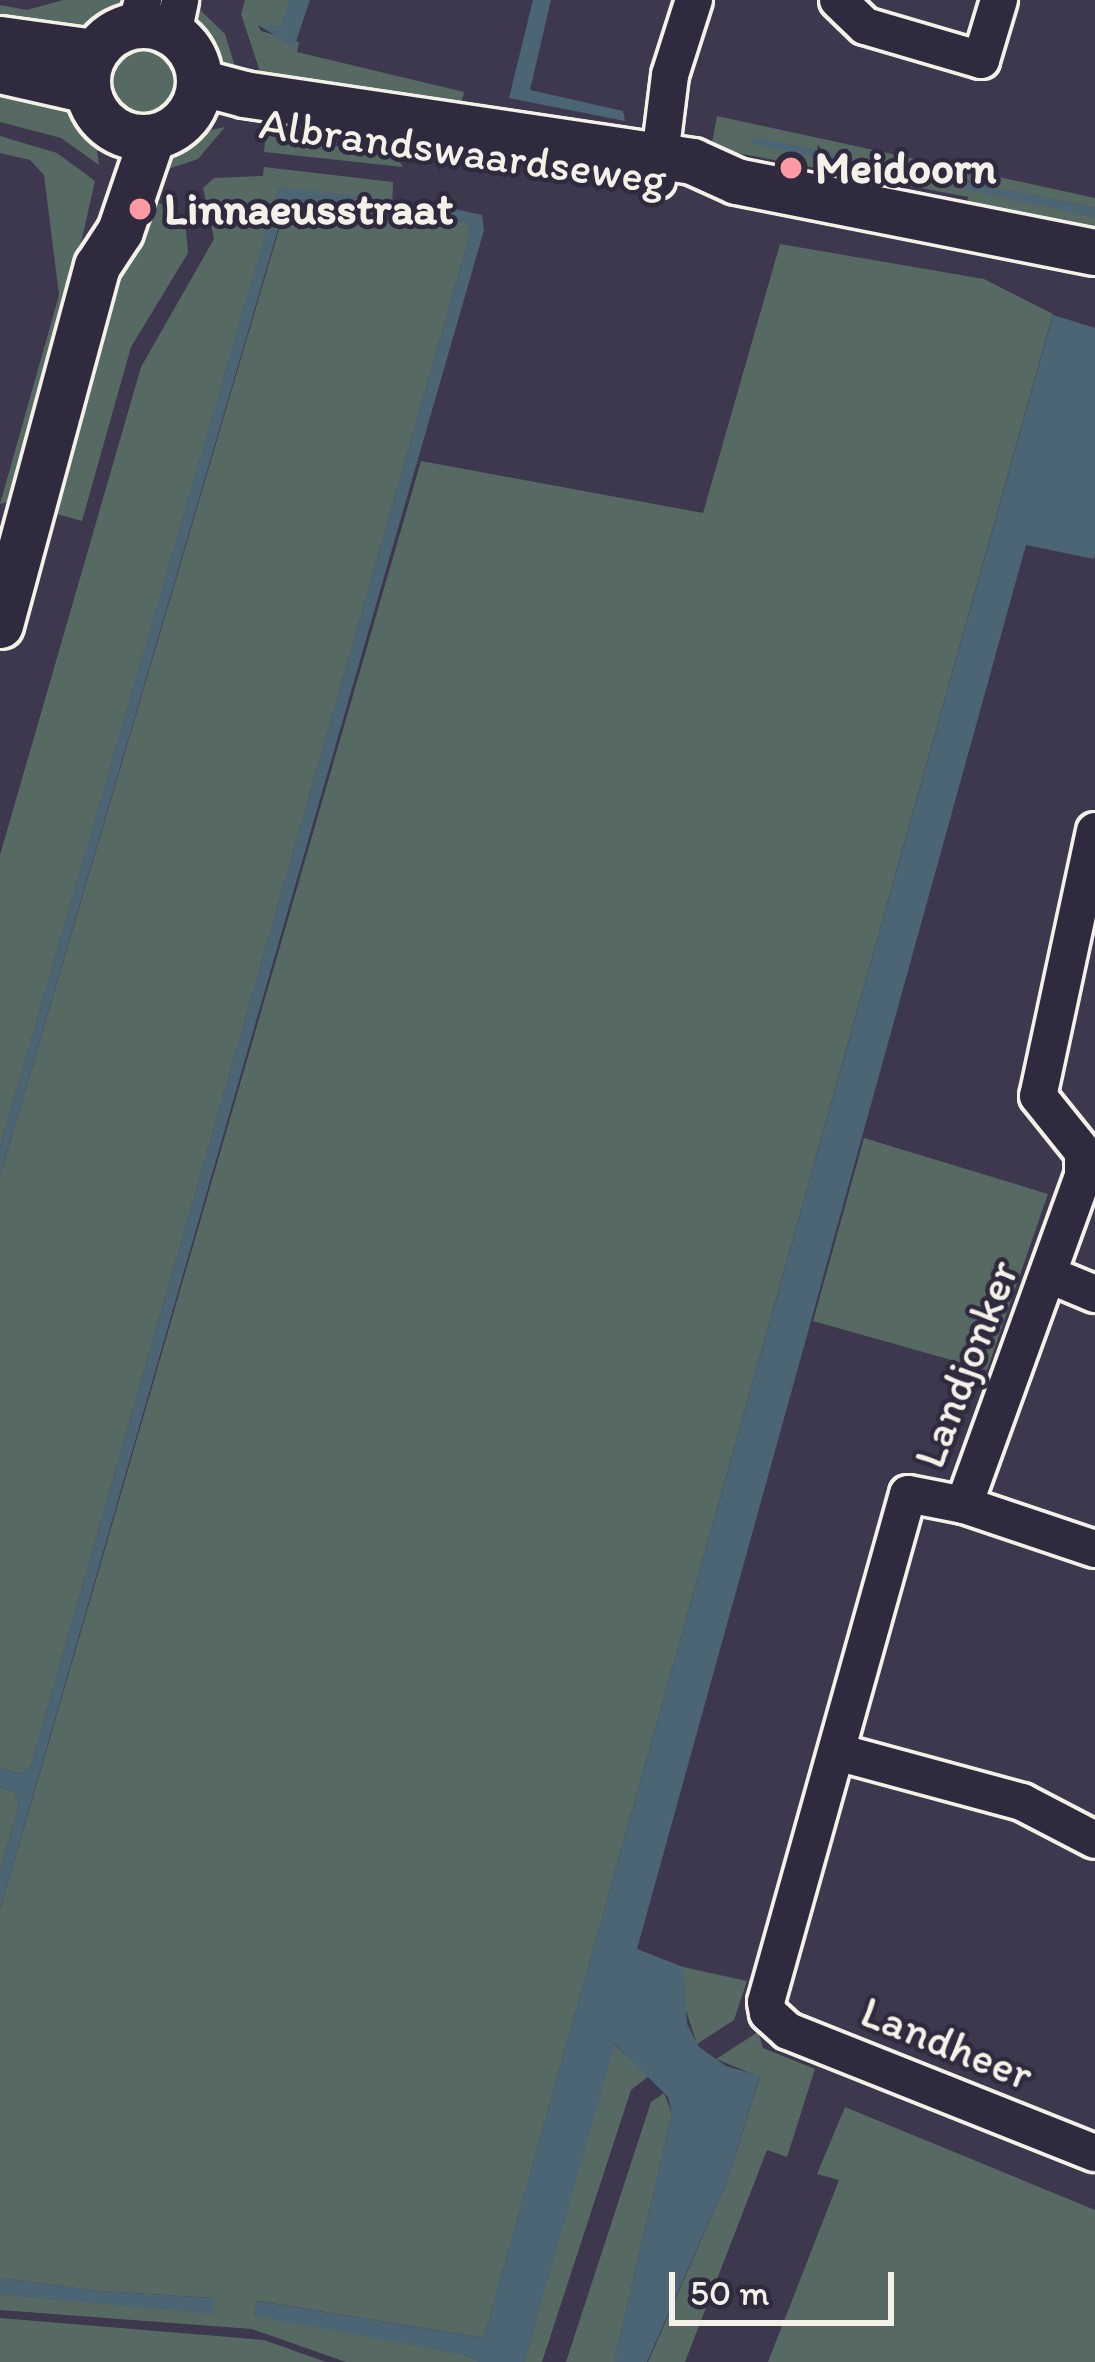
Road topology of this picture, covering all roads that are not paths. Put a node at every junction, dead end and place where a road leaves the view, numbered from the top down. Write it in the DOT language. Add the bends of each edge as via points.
graph roads {
  1 [pos="694,0"];
  2 [pos="838,0"];
  3 [pos="999,0"];
  4 [pos="158,15"];
  5 [pos="0,39"];
  6 [pos="0,70"];
  7 [pos="91,71"];
  8 [pos="195,96"];
  9 [pos="134,134"];
  10 [pos="660,168"];
  11 [pos="1095,252"];
  12 [pos="0,625"];
  13 [pos="1095,831"];
  14 [pos="1083,961"];
  15 [pos="1052,1276"];
  16 [pos="1095,1294"];
  17 [pos="964,1505"];
  18 [pos="1095,1549"];
  19 [pos="837,1752"];
  20 [pos="1095,1840"];
  21 [pos="768,2013"];
  22 [pos="1095,2153"];
  1 -- 10 [label="street" via="670,75"];
  2 -- 3 [label="street" via="865,26 981,60"];
  4 -- 7 [label="street" via="112,34"];
  4 -- 8 [label="street" via="192,55"];
  5 -- 7 [label="street"];
  6 -- 7 [label="street"];
  7 -- 9 [label="street" via="96,114"];
  8 -- 9 [label="street" via="174,128"];
  8 -- 10 [label="street, Albrandswaardseweg" via="471,158"];
  9 -- 12 [label="street" via="120,231 98,266"];
  10 -- 11 [label="street, Albrandswaardseweg" via="692,161 736,181"];
  13 -- 14 [label="street, Landjonker"];
  14 -- 15 [label="street, Landjonker" via="1038,1096 1084,1152"];
  15 -- 16 [label="street"];
  15 -- 17 [label="street, Landjonker"];
  17 -- 18 [label="street"];
  17 -- 19 [label="street, Landjonker" via="908,1494"];
  19 -- 20 [label="street" via="1022,1802"];
  19 -- 21 [label="street, Landjonker" via="766,1987"];
  21 -- 22 [label="street, Landheer" via="788,2031"];
}
